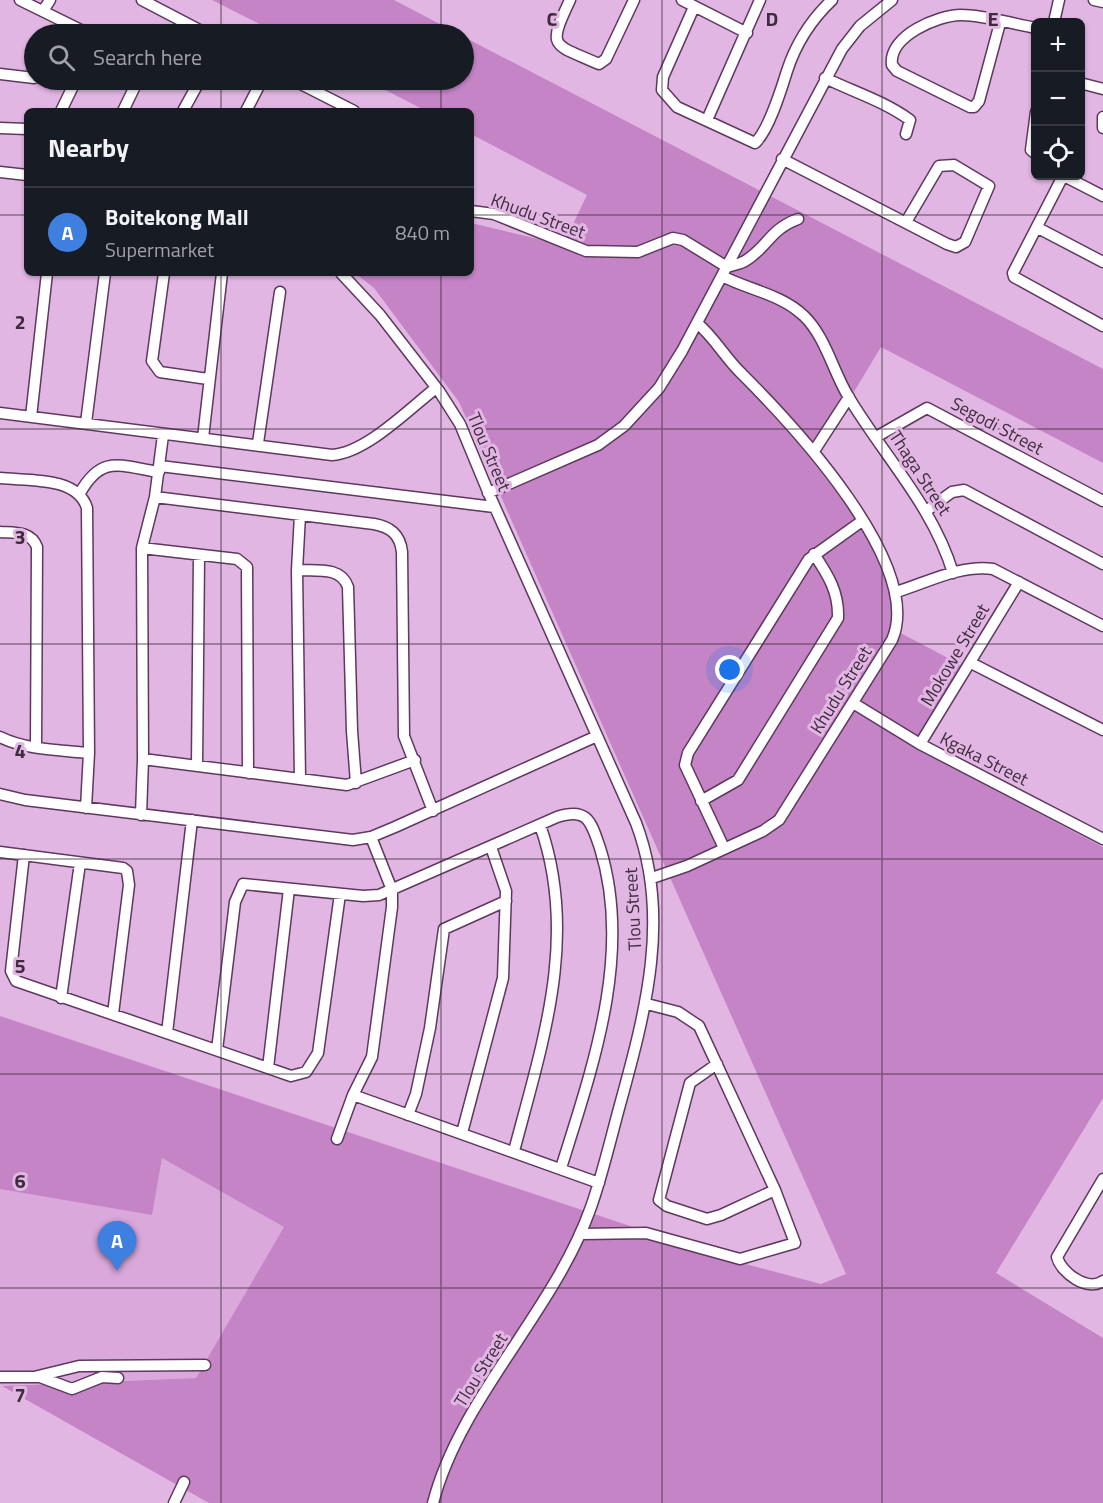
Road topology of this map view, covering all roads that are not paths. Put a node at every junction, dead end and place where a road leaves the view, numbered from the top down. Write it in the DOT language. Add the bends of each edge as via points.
graph roads {
  1 [pos="20,0"];
  2 [pos="50,0"];
  3 [pos="142,0"];
  4 [pos="570,0"];
  5 [pos="634,0"];
  6 [pos="682,0"];
  7 [pos="760,0"];
  8 [pos="832,0"];
  9 [pos="892,0"];
  10 [pos="1059,0"];
  11 [pos="1094,0"];
  12 [pos="1103,2"];
  13 [pos="694,7"];
  14 [pos="43,11"];
  15 [pos="1055,18"];
  16 [pos="1000,23"];
  17 [pos="69,24"];
  18 [pos="188,24"];
  19 [pos="1031,27"];
  20 [pos="747,33"];
  21 [pos="0,74"];
  22 [pos="24,77"];
  23 [pos="825,78"];
  24 [pos="1085,84"];
  25 [pos="1103,89"];
  26 [pos="71,90"];
  27 [pos="133,90"];
  28 [pos="195,90"];
  29 [pos="257,90"];
  30 [pos="313,90"];
  31 [pos="62,108"];
  32 [pos="124,108"];
  33 [pos="185,108"];
  34 [pos="248,108"];
  35 [pos="348,108"];
  36 [pos="1103,117"];
  37 [pos="707,120"];
  38 [pos="0,128"];
  39 [pos="1103,128"];
  40 [pos="24,129"];
  41 [pos="906,134"];
  42 [pos="782,159"];
  43 [pos="0,172"];
  44 [pos="24,175"];
  45 [pos="1062,180"];
  46 [pos="1072,180"];
  47 [pos="1103,196"];
  48 [pos="474,211"];
  49 [pos="798,219"];
  50 [pos="906,222"];
  51 [pos="1038,228"];
  52 [pos="1103,262"];
  53 [pos="724,272"];
  54 [pos="47,276"];
  55 [pos="105,276"];
  56 [pos="164,276"];
  57 [pos="222,276"];
  58 [pos="344,276"];
  59 [pos="280,292"];
  60 [pos="698,323"];
  61 [pos="1103,326"];
  62 [pos="208,379"];
  63 [pos="436,388"];
  64 [pos="849,397"];
  65 [pos="0,413"];
  66 [pos="31,417"];
  67 [pos="86,423"];
  68 [pos="163,435"];
  69 [pos="876,437"];
  70 [pos="203,438"];
  71 [pos="258,443"];
  72 [pos="814,451"];
  73 [pos="159,469"];
  74 [pos="0,477"];
  75 [pos="80,493"];
  76 [pos="488,493"];
  77 [pos="155,497"];
  78 [pos="1103,501"];
  79 [pos="494,507"];
  80 [pos="926,511"];
  81 [pos="300,515"];
  82 [pos="862,521"];
  83 [pos="0,532"];
  84 [pos="142,548"];
  85 [pos="814,554"];
  86 [pos="199,556"];
  87 [pos="1103,564"];
  88 [pos="297,570"];
  89 [pos="954,573"];
  90 [pos="1019,582"];
  91 [pos="896,592"];
  92 [pos="1103,626"];
  93 [pos="971,663"];
  94 [pos="853,703"];
  95 [pos="1103,730"];
  96 [pos="597,736"];
  97 [pos="0,737"];
  98 [pos="920,744"];
  99 [pos="36,747"];
  100 [pos="88,753"];
  101 [pos="143,759"];
  102 [pos="415,760"];
  103 [pos="197,766"];
  104 [pos="248,773"];
  105 [pos="300,779"];
  106 [pos="356,783"];
  107 [pos="0,794"];
  108 [pos="701,801"];
  109 [pos="86,808"];
  110 [pos="433,811"];
  111 [pos="141,815"];
  112 [pos="192,820"];
  113 [pos="540,825"];
  114 [pos="370,837"];
  115 [pos="1103,838"];
  116 [pos="491,847"];
  117 [pos="724,848"];
  118 [pos="0,852"];
  119 [pos="24,855"];
  120 [pos="80,862"];
  121 [pos="652,879"];
  122 [pos="289,889"];
  123 [pos="392,890"];
  124 [pos="340,894"];
  125 [pos="506,902"];
  126 [pos="61,998"];
  127 [pos="647,1004"];
  128 [pos="113,1014"];
  129 [pos="167,1033"];
  130 [pos="217,1050"];
  131 [pos="717,1064"];
  132 [pos="268,1068"];
  133 [pos="353,1095"];
  134 [pos="408,1115"];
  135 [pos="462,1133"];
  136 [pos="337,1139"];
  137 [pos="514,1150"];
  138 [pos="561,1167"];
  139 [pos="1103,1179"];
  140 [pos="599,1183"];
  141 [pos="775,1190"];
  142 [pos="581,1234"];
  143 [pos="1103,1281"];
  144 [pos="205,1365"];
  145 [pos="98,1367"];
  146 [pos="0,1377"];
  147 [pos="34,1377"];
  148 [pos="118,1378"];
  149 [pos="96,1380"];
  150 [pos="184,1482"];
  151 [pos="174,1503"];
  152 [pos="433,1503"];
  1 -- 14 [label="street"];
  2 -- 14 [label="street"];
  3 -- 18 [label="street"];
  4 -- 5 [label="street" via="555,32 556,40 562,47 599,64 606,59"];
  6 -- 13 [label="street"];
  7 -- 20 [label="street"];
  8 -- 37 [label="street" via="802,35 762,137 755,143"];
  9 -- 23 [label="street" via="854,33"];
  10 -- 15 [label="street"];
  11 -- 12 [label="street"];
  13 -- 20 [label="street"];
  13 -- 37 [label="street" via="661,86 673,104"];
  14 -- 17 [label="street"];
  16 -- 16 [label="street" via="961,15 939,20 900,39 892,54 892,65 897,71 974,106 979,101"];
  16 -- 19 [label="street"];
  20 -- 37 [label="street"];
  21 -- 22 [label="street"];
  23 -- 41 [label="street" via="898,111 910,120"];
  23 -- 42 [label="street"];
  24 -- 25 [label="street"];
  26 -- 31 [label="street"];
  27 -- 32 [label="street"];
  28 -- 33 [label="street"];
  29 -- 34 [label="street"];
  30 -- 35 [label="street"];
  36 -- 39 [label="street"];
  38 -- 40 [label="street"];
  42 -- 50 [label="street"];
  42 -- 53 [label="street"];
  43 -- 44 [label="street"];
  45 -- 51 [label="street"];
  46 -- 47 [label="street"];
  48 -- 53 [label="street, Khudu Street" via="494,214 586,251 638,252 673,238 683,240"];
  49 -- 53 [label="street" via="771,235 745,261"];
  50 -- 50 [label="street" via="947,244 961,246 989,186 954,165 939,166"];
  51 -- 52 [label="street"];
  51 -- 61 [label="street" via="1014,277"];
  53 -- 60 [label="street"];
  53 -- 64 [label="street, Khudu Street" via="742,287 773,296 803,315"];
  54 -- 66 [label="street"];
  55 -- 67 [label="street"];
  56 -- 62 [label="street" via="152,361 160,372"];
  57 -- 62 [label="street"];
  58 -- 63 [label="street, Tlou Street" via="380,315"];
  59 -- 71 [label="street"];
  60 -- 72 [label="street, Khudu Street"];
  60 -- 76 [label="street" via="659,388 624,426 598,445"];
  62 -- 70 [label="street"];
  63 -- 71 [label="street" via="345,454"];
  63 -- 76 [label="street, Tlou Street" via="460,424"];
  64 -- 69 [label="street, Thaga Street"];
  64 -- 72 [label="street"];
  65 -- 66 [label="street"];
  66 -- 67 [label="street"];
  67 -- 68 [label="street"];
  68 -- 70 [label="street"];
  68 -- 73 [label="street"];
  69 -- 78 [label="street, Segodi Street" via="927,408"];
  69 -- 80 [label="street, Thaga Street"];
  70 -- 71 [label="street"];
  72 -- 82 [label="street, Khudu Street"];
  73 -- 75 [label="street" via="100,467"];
  73 -- 77 [label="street"];
  73 -- 79 [label="street"];
  74 -- 75 [label="street" via="56,484"];
  75 -- 100 [label="street" via="88,521"];
  76 -- 79 [label="street, Tlou Street"];
  77 -- 81 [label="street"];
  77 -- 84 [label="street"];
  79 -- 96 [label="street, Tlou Street"];
  80 -- 87 [label="street" via="952,492 965,491"];
  80 -- 89 [label="street, Thaga Street"];
  81 -- 88 [label="street"];
  81 -- 102 [label="street" via="384,526 401,543 404,736"];
  82 -- 85 [label="street"];
  82 -- 91 [label="street, Khudu Street" via="888,563"];
  83 -- 99 [label="street" via="26,534 37,547"];
  84 -- 86 [label="street"];
  84 -- 101 [label="street"];
  85 -- 108 [label="street" via="688,753 685,765"];
  85 -- 108 [label="street" via="833,583 838,618 738,780"];
  86 -- 103 [label="street"];
  86 -- 104 [label="street" via="237,558 249,574"];
  88 -- 105 [label="street"];
  88 -- 106 [label="street" via="339,573 348,587"];
  89 -- 90 [label="street" via="985,568"];
  89 -- 91 [label="street"];
  90 -- 92 [label="street"];
  90 -- 93 [label="street, Mokowe Street"];
  91 -- 94 [label="street, Khudu Street" via="897,629"];
  93 -- 95 [label="street"];
  93 -- 98 [label="street, Mokowe Street"];
  94 -- 98 [label="street, Kgaka Street"];
  94 -- 117 [label="street, Khudu Street" via="779,820"];
  96 -- 110 [label="street"];
  96 -- 121 [label="street, Tlou Street" via="636,822"];
  97 -- 99 [label="street"];
  98 -- 115 [label="street, Kgaka Street"];
  99 -- 100 [label="street"];
  100 -- 109 [label="street"];
  101 -- 103 [label="street"];
  101 -- 111 [label="street"];
  102 -- 106 [label="street"];
  102 -- 110 [label="street"];
  103 -- 104 [label="street"];
  104 -- 105 [label="street"];
  105 -- 106 [label="street"];
  107 -- 109 [label="street"];
  108 -- 117 [label="street"];
  109 -- 111 [label="street"];
  110 -- 114 [label="street"];
  111 -- 112 [label="street"];
  112 -- 114 [label="street" via="353,840"];
  112 -- 129 [label="street"];
  113 -- 116 [label="street"];
  113 -- 137 [label="street" via="556,886 558,958 547,1029"];
  113 -- 138 [label="street" via="567,814 578,813 587,818 611,891 608,993"];
  114 -- 123 [label="street"];
  116 -- 123 [label="street"];
  116 -- 125 [label="street"];
  117 -- 121 [label="street, Khudu Street"];
  118 -- 119 [label="street"];
  119 -- 120 [label="street"];
  119 -- 126 [label="street" via="11,971 18,983"];
  120 -- 126 [label="street"];
  120 -- 128 [label="street" via="123,868 129,875"];
  121 -- 127 [label="street, Tlou Street" via="653,949"];
  122 -- 124 [label="street"];
  122 -- 130 [label="street" via="245,883 237,892"];
  122 -- 132 [label="street"];
  123 -- 124 [label="street" via="363,896"];
  123 -- 133 [label="street" via="372,1057"];
  124 -- 132 [label="street" via="318,1053 306,1072 298,1076"];
  125 -- 134 [label="street" via="444,929 430,1028"];
  125 -- 135 [label="street" via="501,990"];
  126 -- 128 [label="street"];
  127 -- 131 [label="street" via="678,1012 699,1026"];
  127 -- 140 [label="street, Tlou Street"];
  128 -- 129 [label="street"];
  129 -- 130 [label="street"];
  130 -- 132 [label="street"];
  131 -- 141 [label="street"];
  131 -- 141 [label="street" via="690,1083 659,1200 707,1219"];
  133 -- 134 [label="street"];
  133 -- 136 [label="street"];
  134 -- 135 [label="street"];
  135 -- 137 [label="street"];
  137 -- 138 [label="street"];
  138 -- 140 [label="street"];
  139 -- 143 [label="street" via="1057,1257 1060,1265 1083,1283 1095,1285"];
  140 -- 142 [label="street, Tlou Street"];
  141 -- 142 [label="street" via="795,1243 757,1256 734,1259 646,1233"];
  142 -- 152 [label="street, Tlou Street" via="546,1298 463,1430 445,1465"];
  144 -- 145 [label="street"];
  145 -- 147 [label="street" via="79,1366"];
  145 -- 149 [label="street"];
  146 -- 147 [label="street"];
  147 -- 149 [label="street" via="72,1389"];
  148 -- 149 [label="street"];
  150 -- 151 [label="street"];
}
